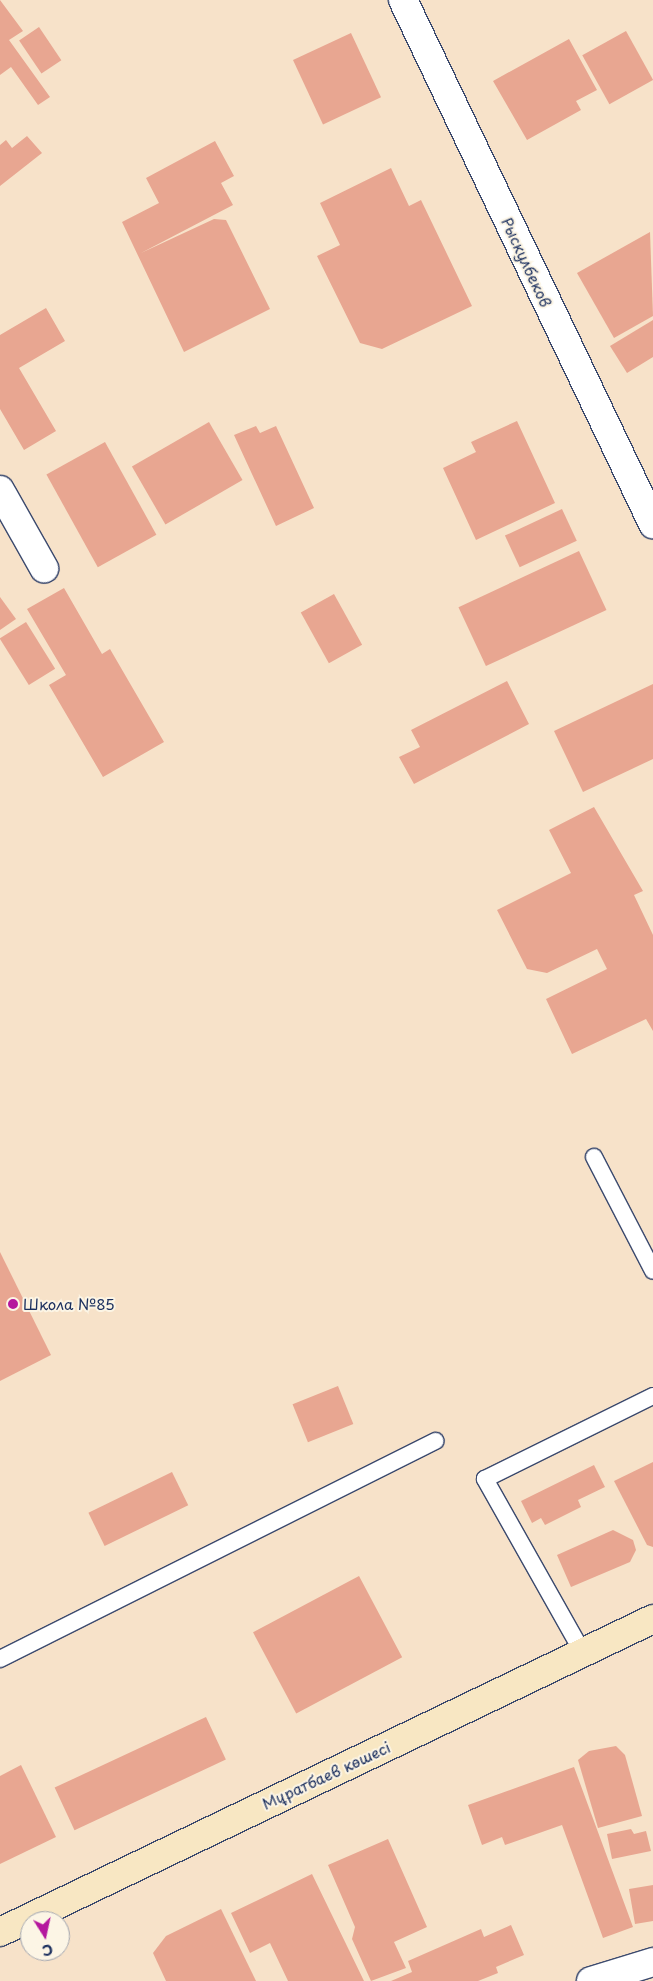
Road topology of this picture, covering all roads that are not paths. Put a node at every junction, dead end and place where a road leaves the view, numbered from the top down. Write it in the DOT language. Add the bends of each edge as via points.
graph roads {
  1 [pos="403,0"];
  2 [pos="0,490"];
  3 [pos="653,524"];
  4 [pos="44,568"];
  5 [pos="594,1157"];
  6 [pos="653,1271"];
  7 [pos="653,1396"];
  8 [pos="434,1441"];
  9 [pos="653,1619"];
  10 [pos="583,1653"];
  11 [pos="0,1659"];
  12 [pos="0,1932"];
  13 [pos="653,1962"];
  14 [pos="590,1981"];
  1 -- 3 [label="street, Рыскулбеков"];
  2 -- 4 [label="street"];
  5 -- 6 [label="lane"];
  7 -- 10 [label="lane" via="484,1479"];
  8 -- 11 [label="lane"];
  9 -- 10 [label="street, Мұратбаев көшесі"];
  10 -- 12 [label="street, Мұратбаев көшесі"];
  13 -- 14 [label="street"];
}
